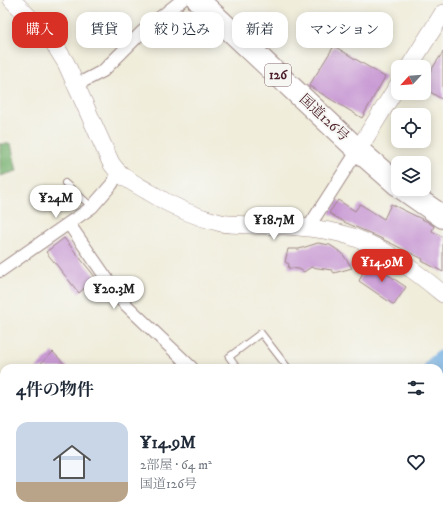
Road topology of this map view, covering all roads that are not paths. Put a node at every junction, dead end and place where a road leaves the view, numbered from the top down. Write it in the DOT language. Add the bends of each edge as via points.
graph roads {
  1 [pos="12,0"];
  2 [pos="182,0"];
  3 [pos="198,0"];
  4 [pos="443,13"];
  5 [pos="413,60"];
  6 [pos="76,85"];
  7 [pos="391,96"];
  8 [pos="358,150"];
  9 [pos="118,173"];
  10 [pos="391,178"];
  11 [pos="65,183"];
  12 [pos="413,196"];
  13 [pos="92,207"];
  14 [pos="443,217"];
  15 [pos="69,224"];
  16 [pos="308,228"];
  17 [pos="0,271"];
  18 [pos="443,294"];
  19 [pos="188,364"];
  20 [pos="234,364"];
  21 [pos="285,364"];
  1 -- 6 [label="street" via="51,39"];
  2 -- 6 [label="street" via="142,32 103,71"];
  3 -- 8 [label="highway, 国道126号 / 126"];
  4 -- 5 [label="street"];
  6 -- 9 [label="street" via="111,163"];
  7 -- 8 [label="street"];
  8 -- 10 [label="highway, 国道126号 / 126"];
  8 -- 16 [label="street"];
  9 -- 13 [label="street"];
  9 -- 16 [label="street" via="190,214 222,223"];
  11 -- 13 [label="lane"];
  12 -- 14 [label="highway"];
  13 -- 15 [label="street"];
  15 -- 17 [label="street"];
  15 -- 19 [label="street" via="124,302"];
  16 -- 18 [label="street" via="340,233 391,256 421,275"];
  20 -- 21 [label="lane" via="229,357 261,333"];
}
